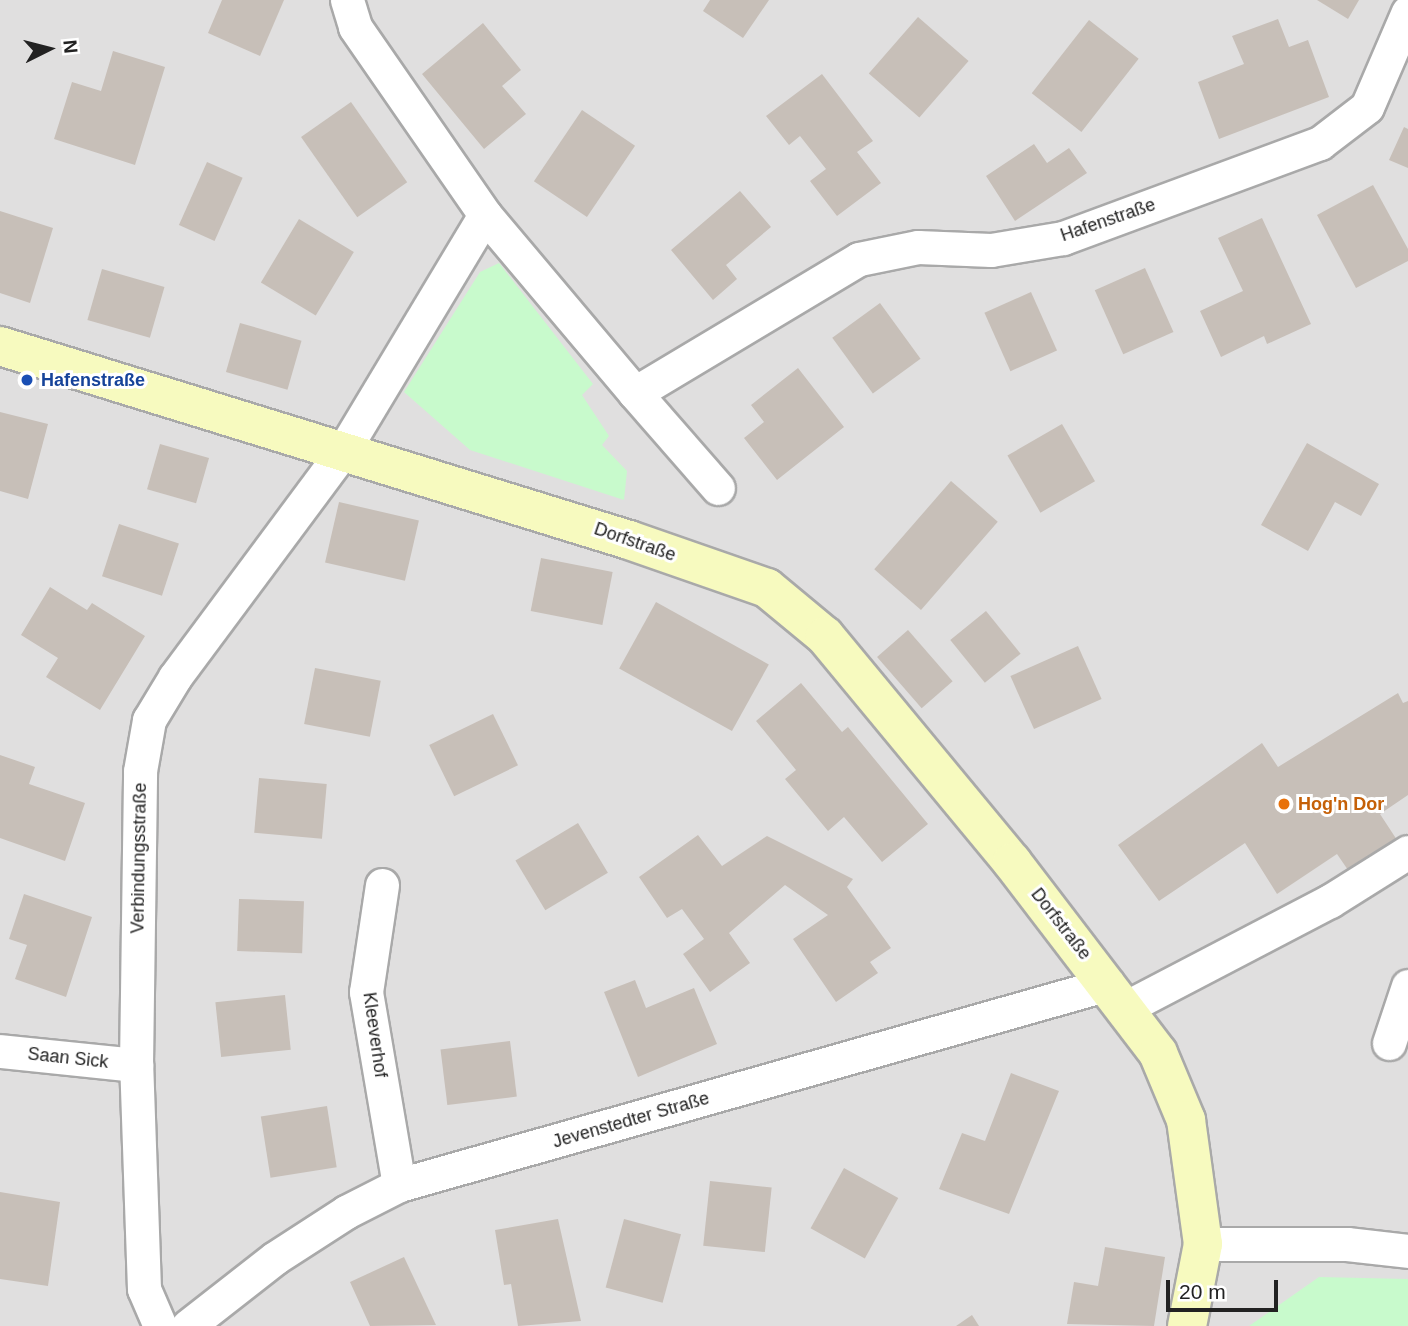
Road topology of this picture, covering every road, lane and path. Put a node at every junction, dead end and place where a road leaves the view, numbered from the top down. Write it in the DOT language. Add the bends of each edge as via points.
graph roads {
  1 [pos="347,0"];
  2 [pos="1408,12"];
  3 [pos="485,215"];
  4 [pos="0,346"];
  5 [pos="635,393"];
  6 [pos="343,451"];
  7 [pos="718,488"];
  8 [pos="1408,852"];
  9 [pos="382,886"];
  10 [pos="1408,986"];
  11 [pos="1117,996"];
  12 [pos="1389,1043"];
  13 [pos="0,1051"];
  14 [pos="136,1065"];
  15 [pos="399,1185"];
  16 [pos="1203,1244"];
  17 [pos="1408,1251"];
  18 [pos="160,1326"];
  19 [pos="188,1326"];
  20 [pos="1187,1326"];
  1 -- 3 [label="street" via="355,27"];
  2 -- 5 [label="street, Hafenstraße" via="1367,107 1320,143 1063,238 991,250 918,247 859,259"];
  3 -- 5 [label="street"];
  3 -- 6 [label="street"];
  4 -- 6 [label="street, Dorfstraße"];
  5 -- 7 [label="street"];
  6 -- 11 [label="street, Dorfstraße" via="554,513 768,588 825,635"];
  6 -- 14 [label="street, Verbindungsstraße" via="175,677 149,720 140,771"];
  8 -- 11 [label="street" via="1330,901"];
  9 -- 15 [label="street, Kleeverhof" via="366,992"];
  10 -- 12 [label="street"];
  11 -- 15 [label="street, Jevenstedter Straße"];
  11 -- 16 [label="street, Dorfstraße" via="1158,1053 1186,1120"];
  13 -- 14 [label="street, Saan Sick"];
  14 -- 18 [label="street, Verbindungsstraße" via="144,1289"];
  15 -- 19 [label="street, Jevenstedter Straße" via="346,1212 275,1258"];
  16 -- 17 [label="street" via="1347,1244"];
  16 -- 20 [label="street, Dorfstraße"];
}
